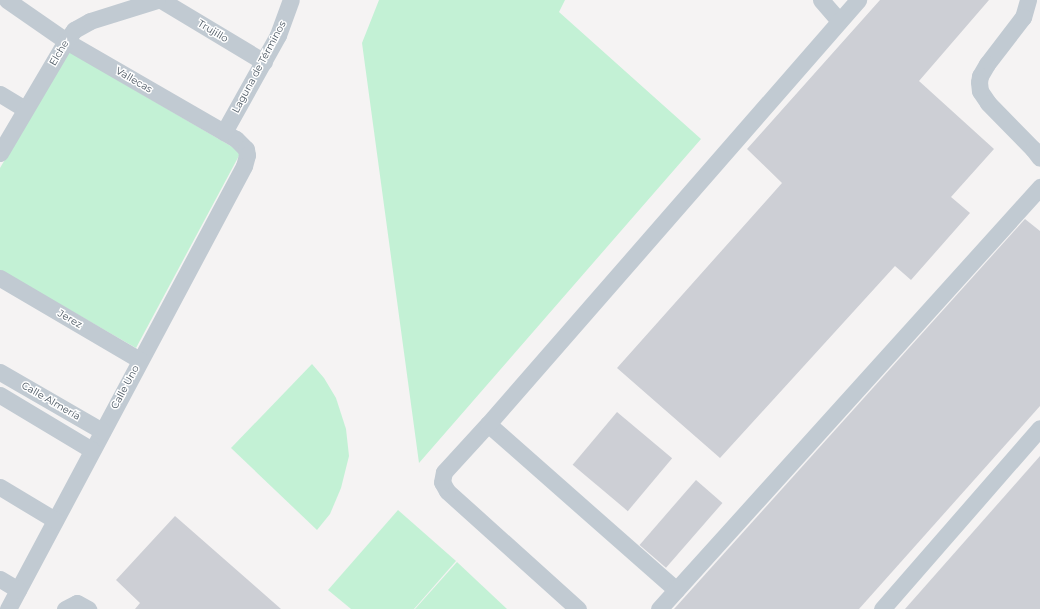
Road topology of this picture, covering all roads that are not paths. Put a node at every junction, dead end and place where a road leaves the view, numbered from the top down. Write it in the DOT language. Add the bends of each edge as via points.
graph roads {
  1 [pos="6,0"];
  2 [pos="157,0"];
  3 [pos="161,0"];
  4 [pos="821,0"];
  5 [pos="858,0"];
  6 [pos="1028,0"];
  7 [pos="289,2"];
  8 [pos="839,21"];
  9 [pos="66,40"];
  10 [pos="264,62"];
  11 [pos="0,94"];
  12 [pos="25,109"];
  13 [pos="224,132"];
  14 [pos="0,153"];
  15 [pos="1040,158"];
  16 [pos="244,166"];
  17 [pos="1040,187"];
  18 [pos="0,278"];
  19 [pos="140,360"];
  20 [pos="0,372"];
  21 [pos="0,395"];
  22 [pos="488,424"];
  23 [pos="1040,428"];
  24 [pos="102,431"];
  25 [pos="92,450"];
  26 [pos="0,487"];
  27 [pos="55,520"];
  28 [pos="0,580"];
  29 [pos="18,590"];
  30 [pos="676,590"];
  31 [pos="8,609"];
  32 [pos="65,609"];
  33 [pos="88,609"];
  34 [pos="578,609"];
  35 [pos="658,609"];
  36 [pos="882,609"];
  1 -- 9 [label="street, Vallecas"];
  2 -- 9 [label="street, Elche" via="90,21 74,30"];
  3 -- 10 [label="street, Trujillo"];
  4 -- 8 [label="street"];
  5 -- 8 [label="street"];
  6 -- 15 [label="street" via="1024,17 986,64 979,82 980,91 988,103"];
  7 -- 10 [label="street, Laguna de Términos" via="282,28"];
  8 -- 22 [label="street"];
  9 -- 12 [label="street, Elche"];
  9 -- 13 [label="street, Vallecas"];
  10 -- 13 [label="street, Laguna de Términos"];
  11 -- 12 [label="street"];
  12 -- 14 [label="street, Elche"];
  13 -- 16 [label="street, Vallecas" via="246,149"];
  16 -- 19 [label="street, Calle Uno"];
  17 -- 30 [label="street"];
  18 -- 19 [label="street, Jerez"];
  19 -- 24 [label="street, Calle Uno"];
  20 -- 24 [label="street, Calle Almería"];
  21 -- 25 [label="street, Calle Almería"];
  22 -- 30 [label="street"];
  22 -- 34 [label="street" via="444,472 444,487"];
  23 -- 36 [label="street"];
  24 -- 25 [label="street, Calle Uno"];
  25 -- 27 [label="street, Calle Uno"];
  26 -- 27 [label="street"];
  27 -- 29 [label="street, Calle Uno"];
  28 -- 29 [label="street"];
  29 -- 31 [label="street, Calle Uno"];
  30 -- 35 [label="street"];
  32 -- 33 [label="street" via="77,603"];
}
